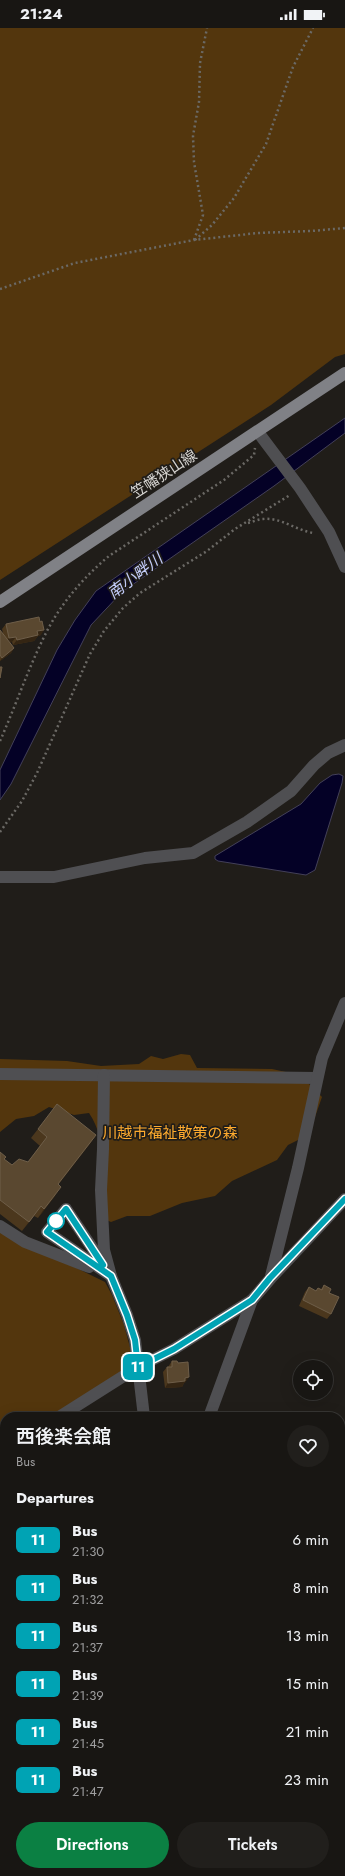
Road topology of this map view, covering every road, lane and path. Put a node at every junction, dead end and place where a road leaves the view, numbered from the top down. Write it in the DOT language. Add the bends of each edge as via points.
graph roads {
  1 [pos="207,28"];
  2 [pos="313,28"];
  3 [pos="345,228"];
  4 [pos="194,240"];
  5 [pos="0,288"];
  6 [pos="345,373"];
  7 [pos="258,432"];
  8 [pos="299,486"];
  9 [pos="245,524"];
  10 [pos="329,532"];
  11 [pos="345,567"];
  12 [pos="0,602"];
  13 [pos="0,741"];
  14 [pos="345,745"];
  15 [pos="0,832"];
  16 [pos="0,877"];
  17 [pos="345,1004"];
  18 [pos="0,1074"];
  19 [pos="104,1075"];
  20 [pos="317,1078"];
  21 [pos="345,1199"];
  22 [pos="0,1226"];
  23 [pos="111,1276"];
  24 [pos="270,1278"];
  25 [pos="252,1300"];
  26 [pos="138,1367"];
  27 [pos="67,1412"];
  28 [pos="143,1412"];
  29 [pos="211,1412"];
  1 -- 4 [label="path" via="200,63 199,102 194,136 194,162 203,215"];
  2 -- 4 [label="path" via="293,67 266,144 234,198 212,225"];
  3 -- 4 [label="path"];
  4 -- 5 [label="path" via="75,263"];
  6 -- 7 [label="main road, 笠幡狭山線"];
  7 -- 8 [label="street"];
  7 -- 12 [label="main road, 笠幡狭山線"];
  7 -- 13 [label="path" via="254,455 224,480 109,556 74,590 47,631"];
  8 -- 9 [label="path"];
  8 -- 10 [label="street"];
  9 -- 10 [label="path" via="264,519 285,523 308,532"];
  9 -- 15 [label="path" via="140,593 123,608 104,631 90,654 37,773"];
  10 -- 11 [label="street"];
  14 -- 16 [label="street" via="328,753 291,791 247,822 193,853 145,858 54,876"];
  17 -- 20 [label="street" via="322,1058"];
  18 -- 19 [label="street"];
  19 -- 20 [label="street"];
  19 -- 23 [label="street" via="101,1190 104,1250"];
  20 -- 24 [label="street" via="298,1168"];
  21 -- 24 [label="street"];
  22 -- 23 [label="street" via="25,1242"];
  23 -- 23 [label="street" via="47,1232 66,1209 107,1270"];
  23 -- 26 [label="street" via="135,1340"];
  24 -- 25 [label="street"];
  25 -- 26 [label="street" via="174,1349"];
  25 -- 29 [label="street"];
  26 -- 27 [label="street"];
  26 -- 28 [label="street"];
}
